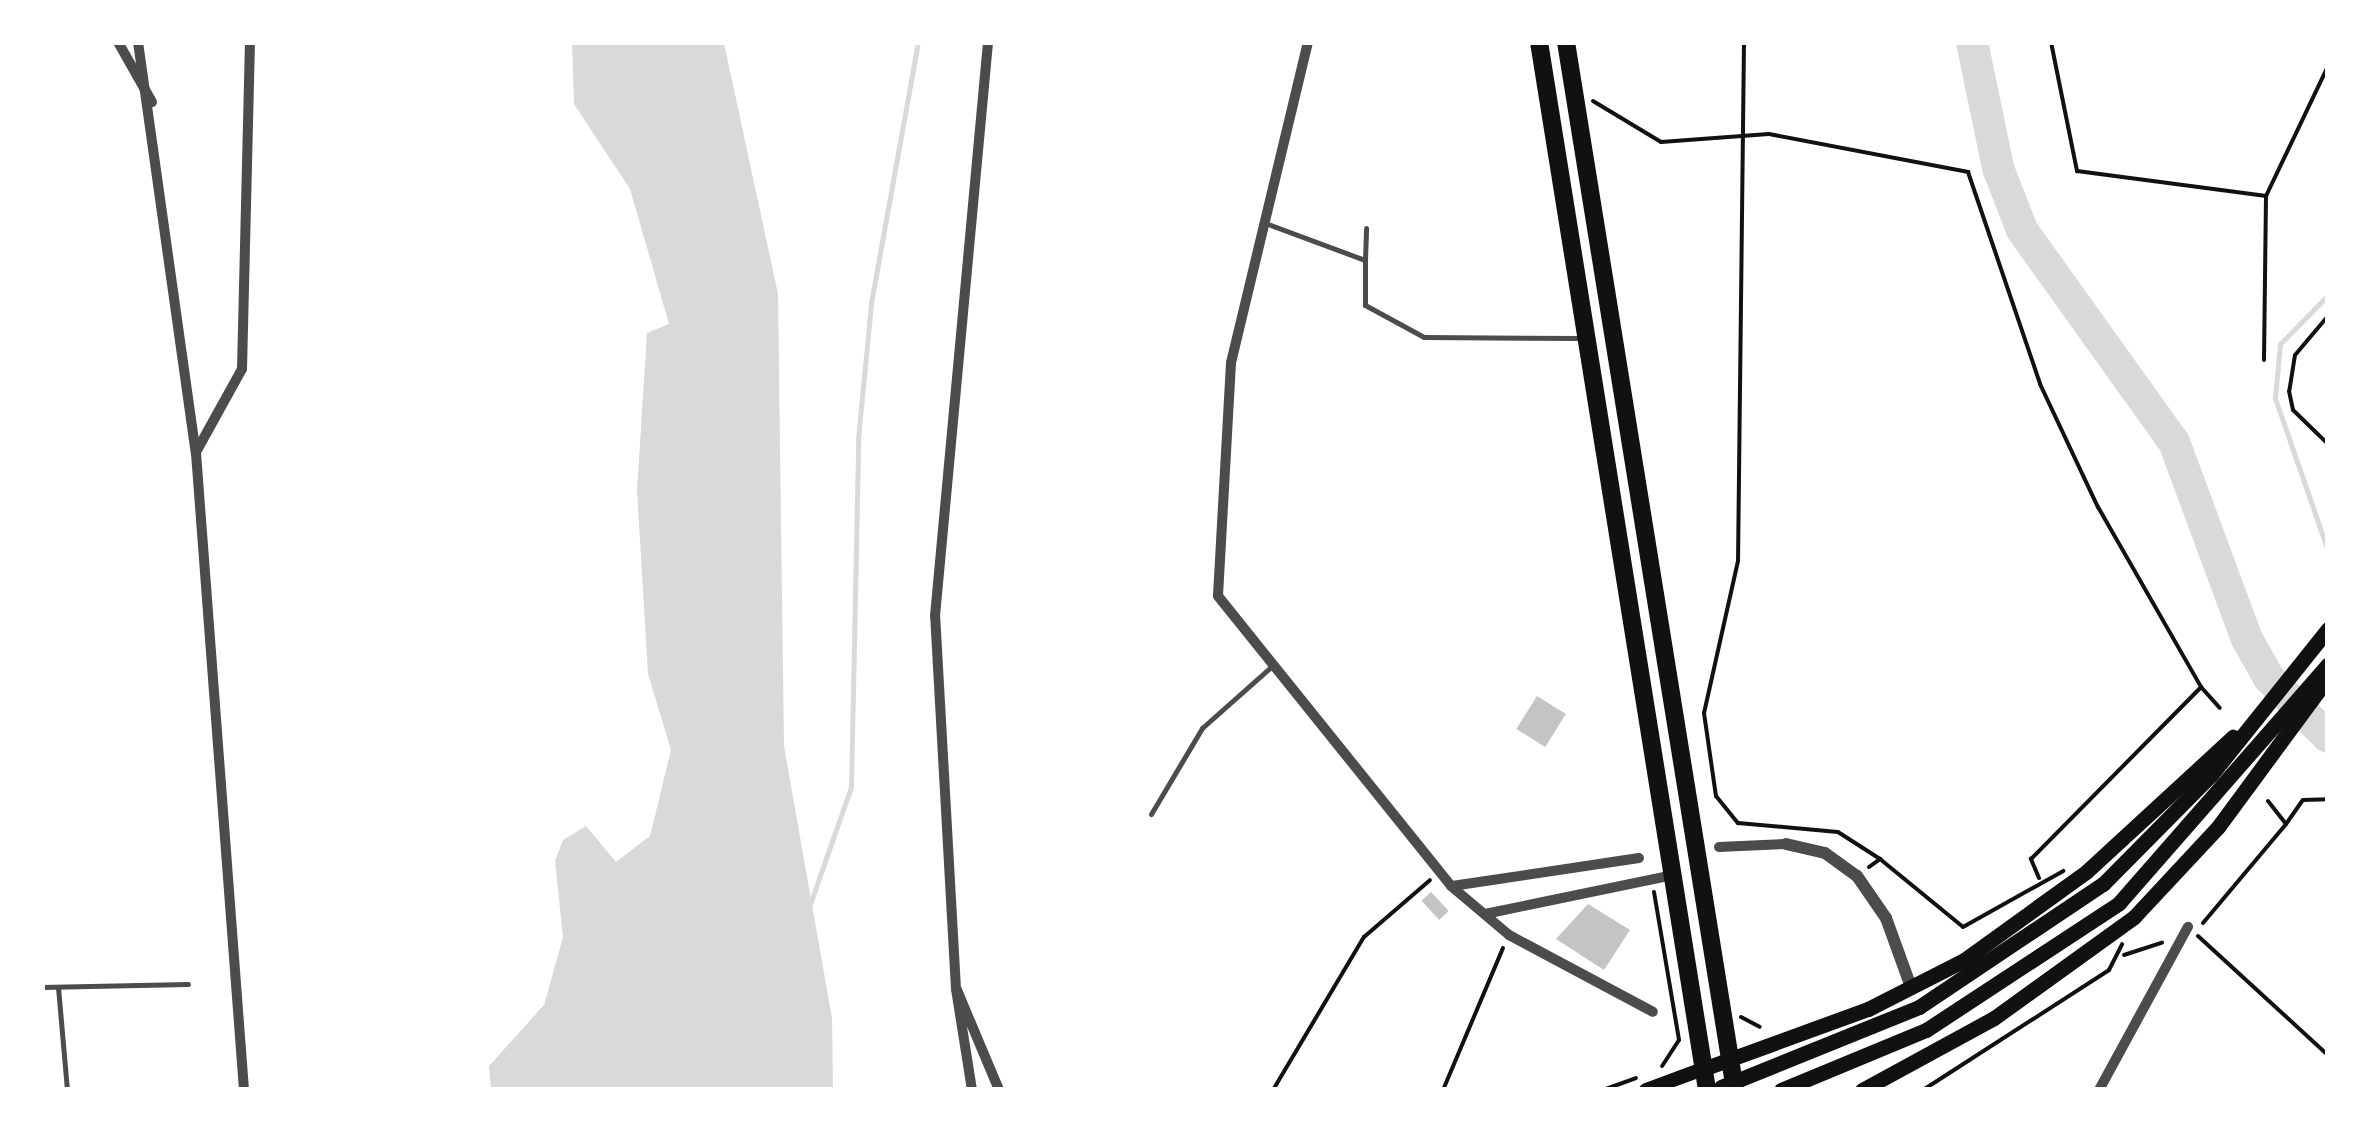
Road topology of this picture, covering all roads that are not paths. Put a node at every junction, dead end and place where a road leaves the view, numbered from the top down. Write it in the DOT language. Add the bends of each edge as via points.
graph roads {
  1 [pos="118,42"];
  2 [pos="138,42"];
  3 [pos="250,42"];
  4 [pos="988,42"];
  5 [pos="1308,42"];
  6 [pos="1540,42"];
  7 [pos="1566,42"];
  8 [pos="152,102"];
  9 [pos="1268,224"];
  10 [pos="1366,228"];
  11 [pos="1365,260"];
  12 [pos="1584,338"];
  13 [pos="196,452"];
  14 [pos="2328,628"];
  15 [pos="2328,664"];
  16 [pos="1272,666"];
  17 [pos="2328,678"];
  18 [pos="2252,723"];
  19 [pos="2266,751"];
  20 [pos="1151,814"];
  21 [pos="1786,844"];
  22 [pos="1719,847"];
  23 [pos="1639,858"];
  24 [pos="1669,876"];
  25 [pos="1451,886"];
  26 [pos="1485,914"];
  27 [pos="2192,930"];
  28 [pos="188,984"];
  29 [pos="58,986"];
  30 [pos="42,987"];
  31 [pos="1912,988"];
  32 [pos="956,989"];
  33 [pos="1654,1012"];
  34 [pos="1731,1060"];
  35 [pos="1703,1070"];
  36 [pos="1720,1089"];
  37 [pos="67,1090"];
  38 [pos="244,1090"];
  39 [pos="972,1090"];
  40 [pos="999,1090"];
  41 [pos="1646,1090"];
  42 [pos="1781,1090"];
  43 [pos="1862,1090"];
  44 [pos="2099,1090"];
  1 -- 8 [label="street"];
  2 -- 8 [label="street"];
  3 -- 13 [label="street" via="242,369"];
  4 -- 32 [label="street" via="935,616"];
  5 -- 9 [label="street"];
  6 -- 12 [label="highway"];
  7 -- 34 [label="highway"];
  8 -- 13 [label="street"];
  9 -- 11 [label="lane"];
  9 -- 16 [label="street" via="1231,364 1218,559 1228,618"];
  10 -- 11 [label="lane"];
  11 -- 12 [label="lane" via="1365,305 1424,337"];
  12 -- 24 [label="highway"];
  13 -- 38 [label="street"];
  14 -- 18 [label="main road"];
  15 -- 19 [label="main road"];
  16 -- 20 [label="lane" via="1202,728"];
  16 -- 25 [label="street"];
  17 -- 19 [label="main road"];
  18 -- 31 [label="main road" via="2086,872 1964,960"];
  18 -- 36 [label="main road" via="2103,884 1920,1008"];
  19 -- 42 [label="main road" via="2119,902 1926,1030"];
  19 -- 43 [label="main road" via="2134,917 1994,1018"];
  21 -- 22 [label="street"];
  21 -- 31 [label="street" via="1824,853 1857,876"];
  23 -- 25 [label="street"];
  24 -- 26 [label="street"];
  24 -- 35 [label="highway"];
  25 -- 26 [label="street"];
  26 -- 33 [label="street" via="1509,935"];
  27 -- 44 [label="street"];
  28 -- 29 [label="lane"];
  29 -- 30 [label="lane"];
  29 -- 37 [label="lane"];
  31 -- 34 [label="main road"];
  32 -- 39 [label="street"];
  32 -- 40 [label="street"];
  34 -- 35 [label="main road"];
  34 -- 36 [label="highway"];
  35 -- 36 [label="highway"];
  35 -- 41 [label="main road"];
}
